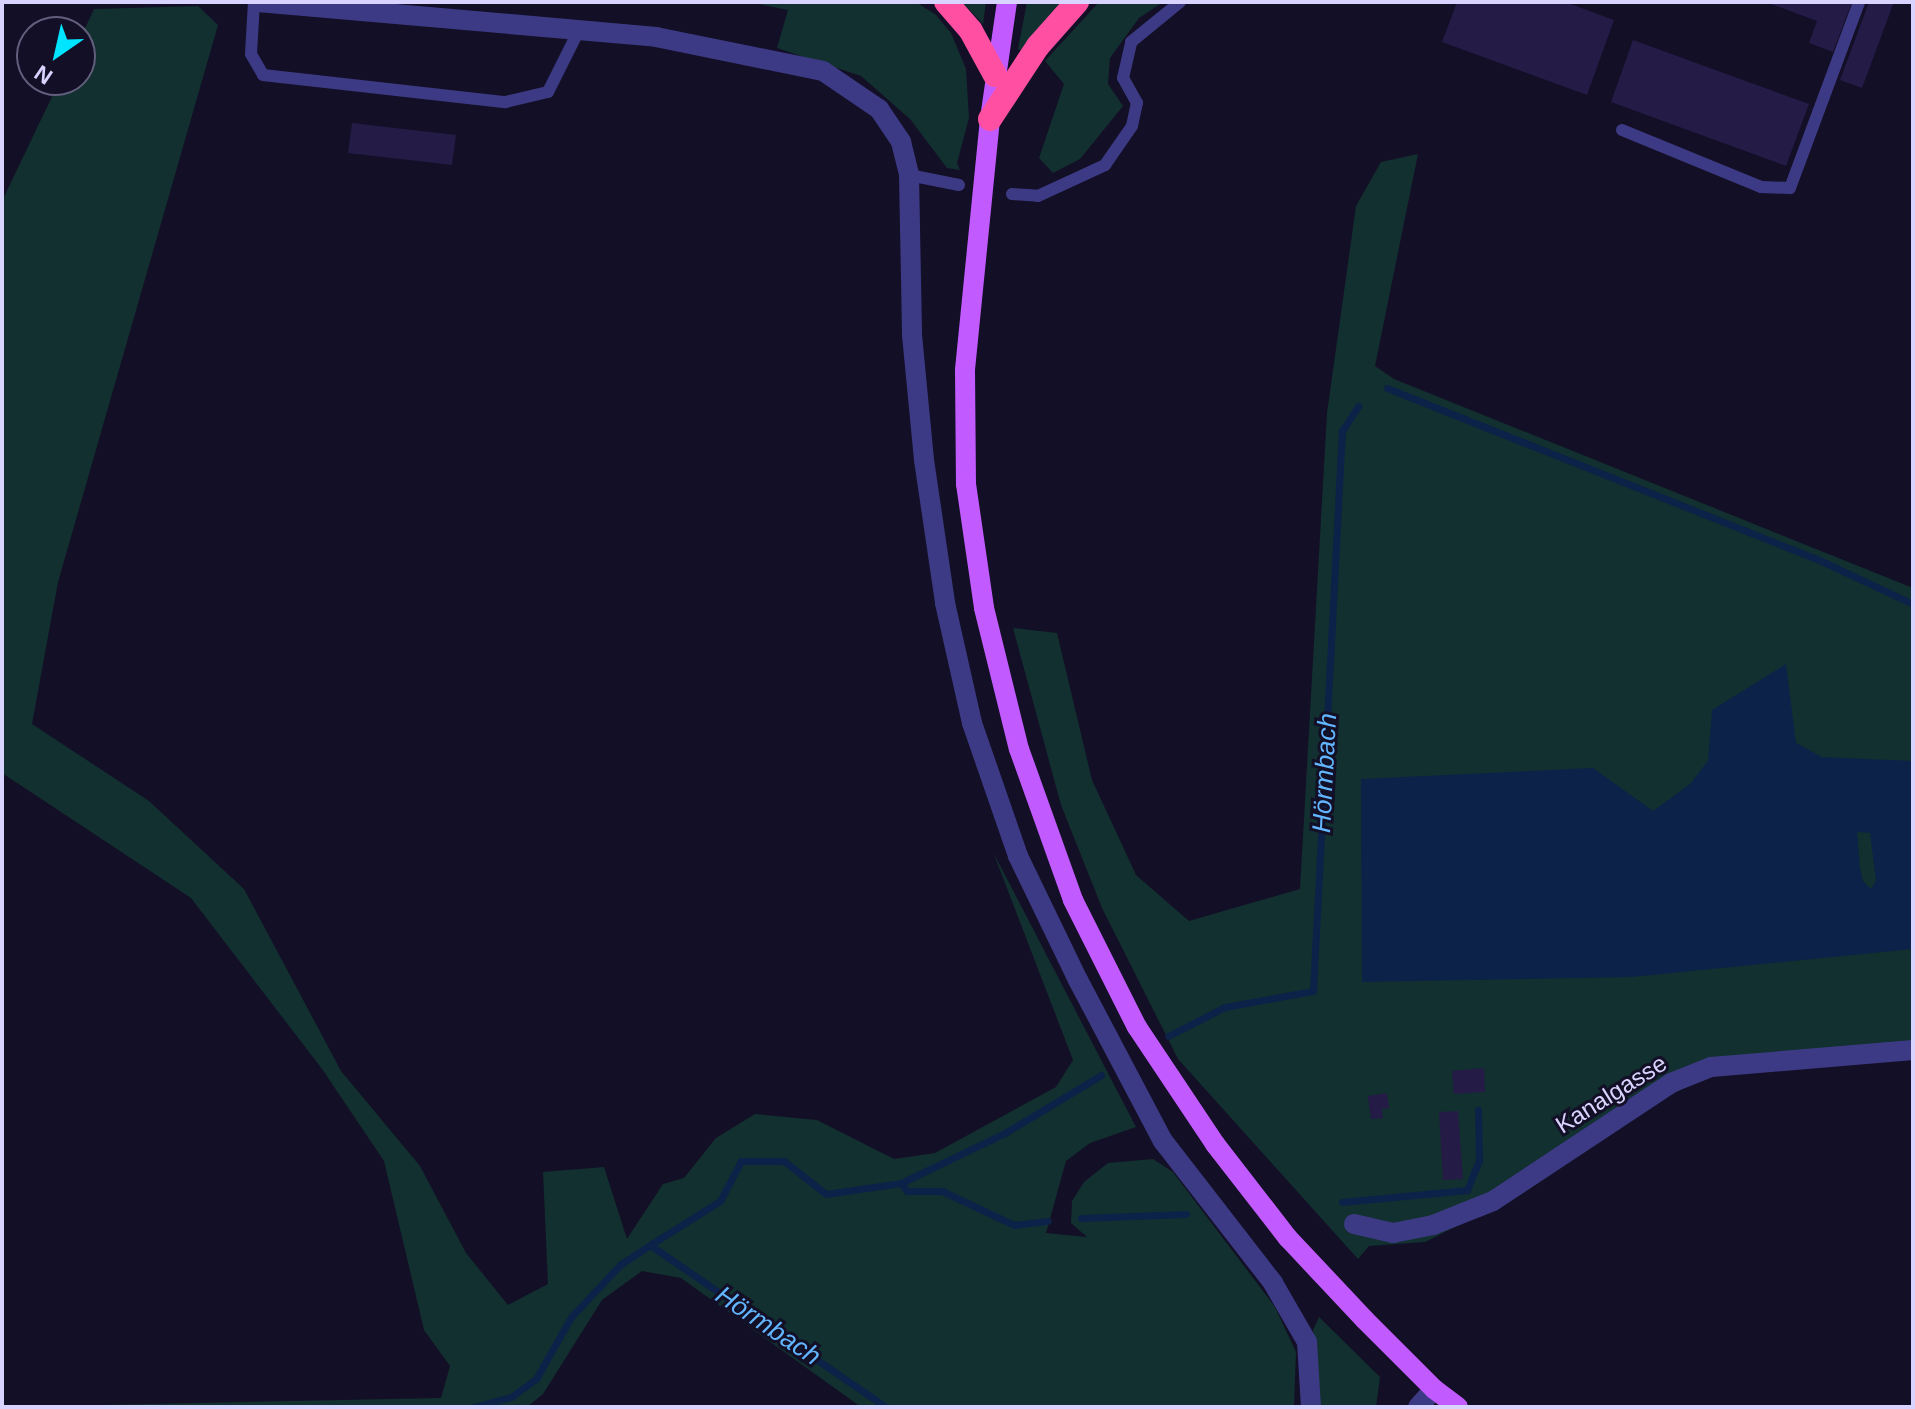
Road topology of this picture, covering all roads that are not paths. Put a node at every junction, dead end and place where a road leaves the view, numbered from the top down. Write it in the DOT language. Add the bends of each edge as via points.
graph roads {
  1 [pos="256,2"];
  2 [pos="946,2"];
  3 [pos="1007,2"];
  4 [pos="1077,2"];
  5 [pos="1180,2"];
  6 [pos="1859,2"];
  7 [pos="579,30"];
  8 [pos="995,75"];
  9 [pos="990,119"];
  10 [pos="1622,130"];
  11 [pos="909,175"];
  12 [pos="959,185"];
  13 [pos="1012,194"];
  14 [pos="1913,1050"];
  15 [pos="1354,1224"];
  16 [pos="1434,1389"];
  17 [pos="1311,1407"];
  18 [pos="1418,1407"];
  19 [pos="1458,1407"];
  1 -- 7 [label="street"];
  1 -- 7 [label="lane" via="251,54 263,75 505,102 548,92"];
  2 -- 8 [label="highway" via="971,31"];
  3 -- 8 [label="main road"];
  4 -- 9 [label="highway" via="1038,46"];
  5 -- 13 [label="lane" via="1131,42 1123,78 1137,103 1132,126 1105,165 1038,196"];
  6 -- 10 [label="lane" via="1790,188 1761,187"];
  7 -- 11 [label="street" via="656,37 823,71 879,109 901,142"];
  8 -- 9 [label="main road"];
  9 -- 16 [label="main road" via="965,370 966,484 984,608 1024,762 1073,900 1137,1027 1215,1144 1288,1238"];
  11 -- 12 [label="lane"];
  11 -- 17 [label="street" via="912,335 924,460 945,603 972,723 1018,856 1163,1141 1273,1283 1307,1342"];
  14 -- 15 [label="street, Kanalgasse" via="1711,1067 1671,1083 1493,1201 1433,1225 1393,1233"];
  16 -- 18 [label="street"];
  16 -- 19 [label="main road"];
}
